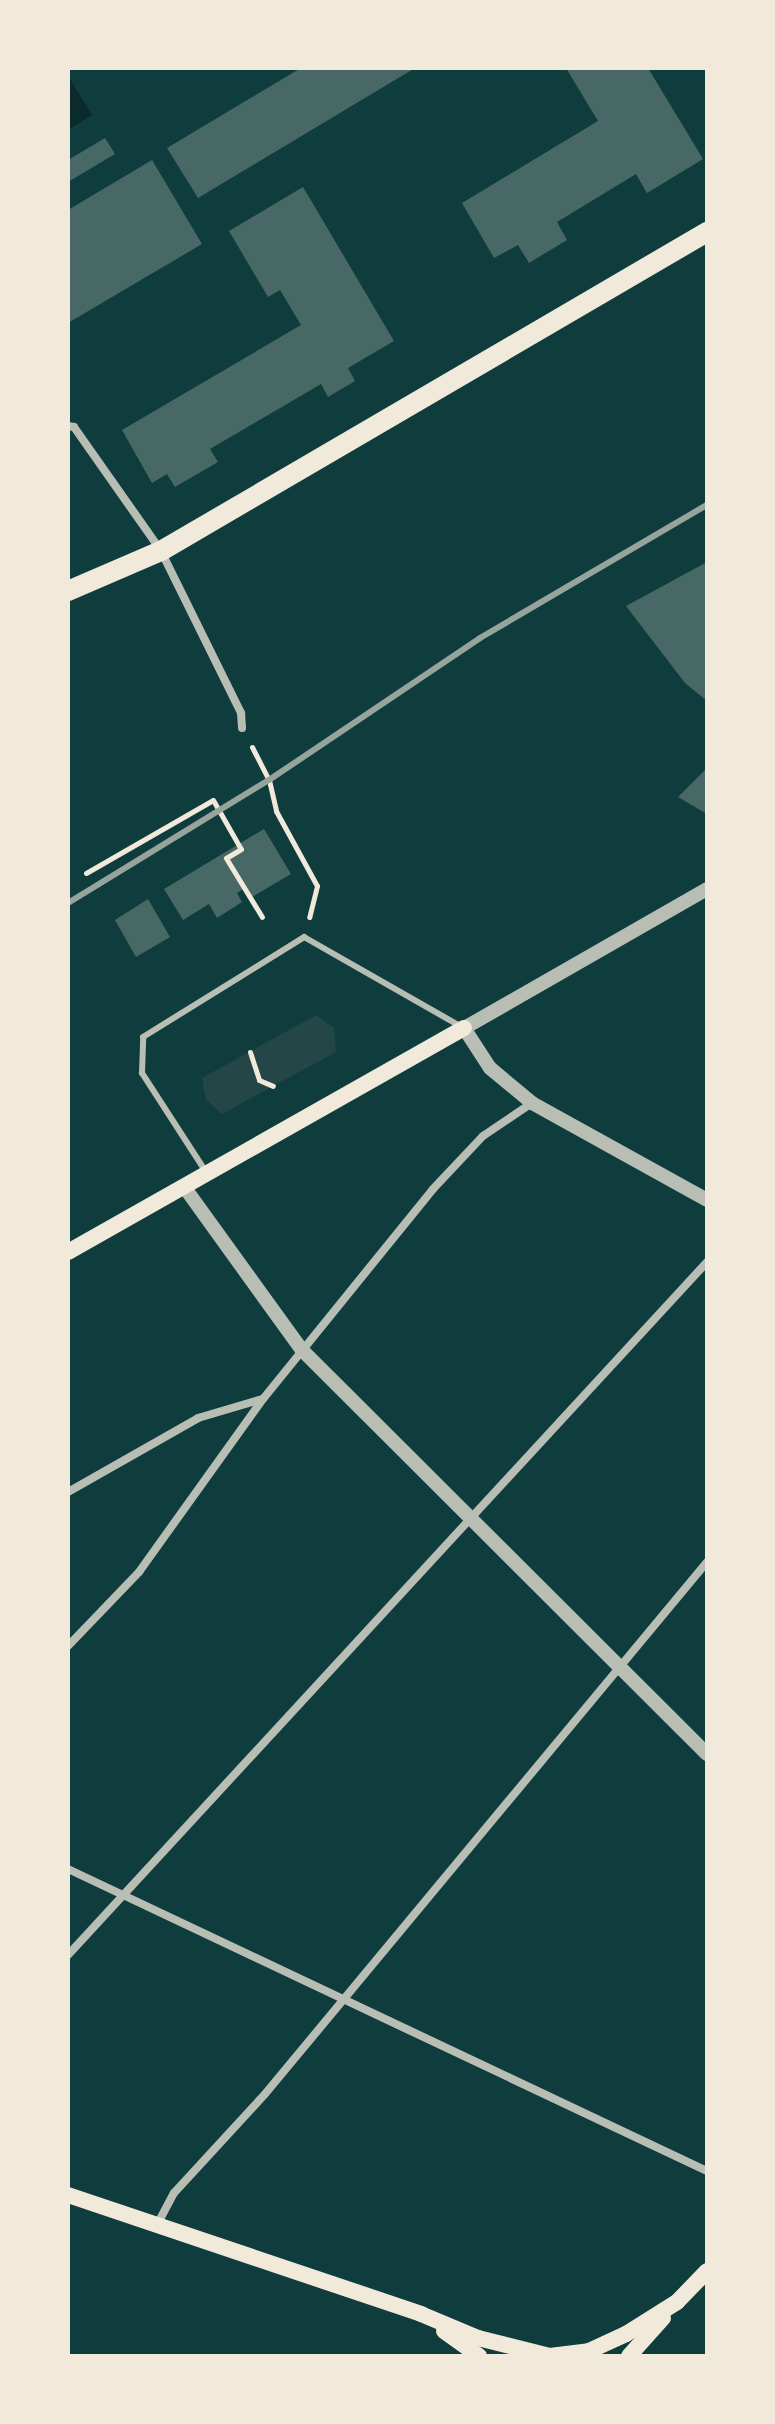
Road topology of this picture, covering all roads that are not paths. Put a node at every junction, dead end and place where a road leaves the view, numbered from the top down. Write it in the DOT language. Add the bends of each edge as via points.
graph roads {
  1 [pos="707,232"];
  2 [pos="68,426"];
  3 [pos="161,551"];
  4 [pos="68,591"];
  5 [pos="242,728"];
  6 [pos="707,889"];
  7 [pos="464,1028"];
  8 [pos="532,1103"];
  9 [pos="208,1175"];
  10 [pos="185,1188"];
  11 [pos="707,1200"];
  12 [pos="68,1252"];
  13 [pos="707,1262"];
  14 [pos="302,1350"];
  15 [pos="263,1399"];
  16 [pos="68,1492"];
  17 [pos="473,1520"];
  18 [pos="707,1562"];
  19 [pos="68,1646"];
  20 [pos="622,1665"];
  21 [pos="707,1754"];
  22 [pos="68,1869"];
  23 [pos="123,1895"];
  24 [pos="68,1955"];
  25 [pos="345,1999"];
  26 [pos="707,2171"];
  27 [pos="68,2195"];
  28 [pos="158,2223"];
  29 [pos="707,2271"];
  30 [pos="677,2302"];
  31 [pos="421,2314"];
  32 [pos="479,2356"];
  33 [pos="629,2356"];
  1 -- 3 [label="main road"];
  2 -- 3 [label="street" via="74,427"];
  3 -- 4 [label="main road"];
  3 -- 5 [label="street" via="241,713"];
  6 -- 7 [label="street"];
  7 -- 8 [label="street" via="490,1068"];
  7 -- 9 [label="main road"];
  7 -- 9 [label="lane" via="304,937 143,1037 142,1073"];
  8 -- 11 [label="street"];
  8 -- 14 [label="street" via="483,1136 433,1189"];
  9 -- 10 [label="main road"];
  10 -- 12 [label="main road"];
  10 -- 14 [label="street"];
  13 -- 17 [label="street"];
  14 -- 15 [label="street"];
  14 -- 17 [label="street"];
  15 -- 16 [label="street" via="198,1418"];
  15 -- 19 [label="street" via="139,1572"];
  17 -- 20 [label="street"];
  17 -- 23 [label="street"];
  18 -- 20 [label="street"];
  20 -- 21 [label="street"];
  20 -- 25 [label="street"];
  22 -- 23 [label="street"];
  23 -- 24 [label="street"];
  23 -- 25 [label="street"];
  25 -- 26 [label="street"];
  25 -- 28 [label="street" via="174,2193"];
  27 -- 28 [label="main road"];
  28 -- 31 [label="main road"];
  29 -- 30 [label="main road"];
  30 -- 31 [label="main road" via="589,2351 550,2356 478,2338"];
  30 -- 33 [label="main road"];
  31 -- 32 [label="main road"];
}
